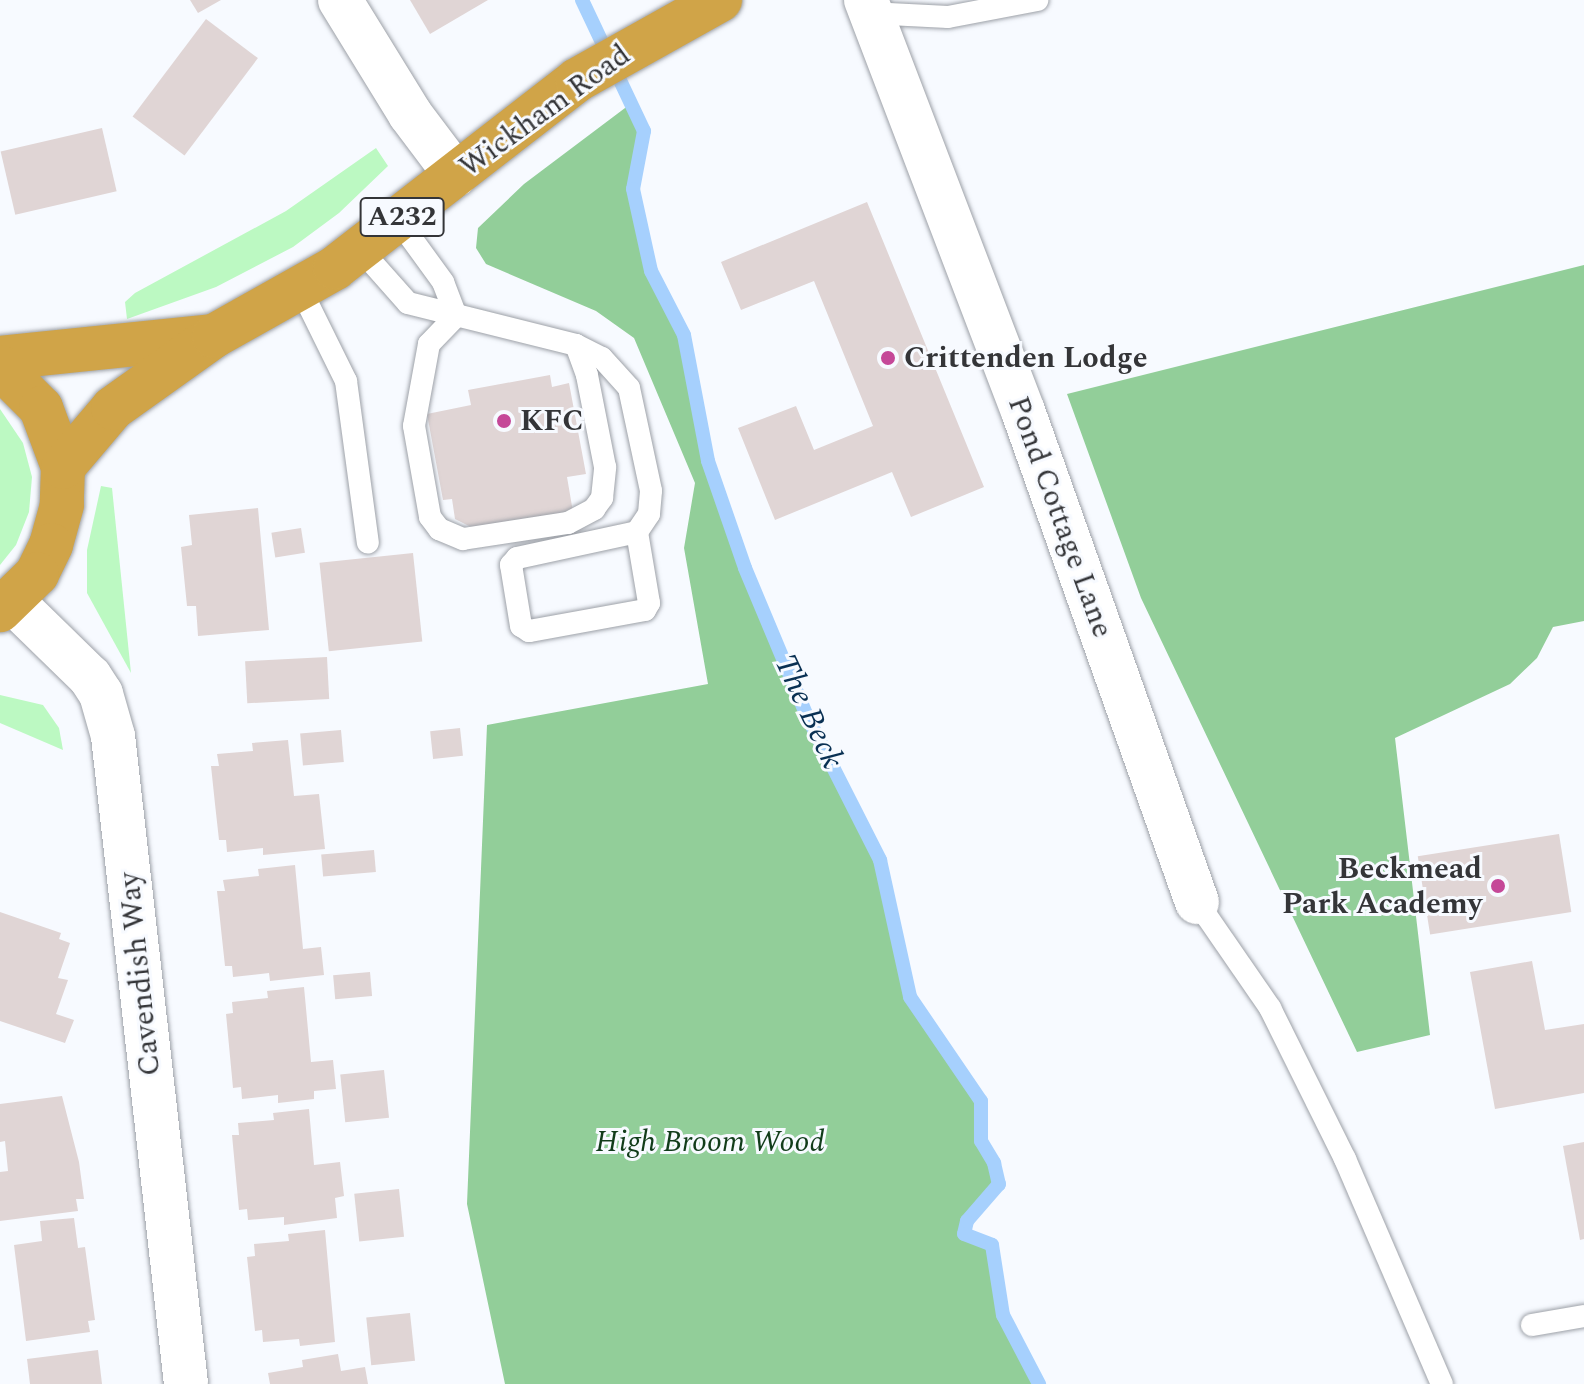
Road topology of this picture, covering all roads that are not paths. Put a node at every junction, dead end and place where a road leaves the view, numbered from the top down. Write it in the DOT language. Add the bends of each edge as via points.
graph roads {
  1 [pos="340,0"];
  2 [pos="720,0"];
  3 [pos="1037,0"];
  4 [pos="867,6"];
  5 [pos="456,175"];
  6 [pos="398,220"];
  7 [pos="360,249"];
  8 [pos="301,290"];
  9 [pos="456,316"];
  10 [pos="214,336"];
  11 [pos="576,345"];
  12 [pos="0,358"];
  13 [pos="0,367"];
  14 [pos="63,467"];
  15 [pos="637,532"];
  16 [pos="368,543"];
  17 [pos="6,605"];
  18 [pos="1197,902"];
  19 [pos="1584,1316"];
  20 [pos="1532,1325"];
  21 [pos="186,1384"];
  22 [pos="1442,1384"];
  1 -- 5 [label="street" via="410,114"];
  2 -- 5 [label="highway, Wickham Road / A232" via="577,80"];
  3 -- 4 [label="lane" via="948,17"];
  4 -- 18 [label="street, Pond Cottage Lane" via="1023,411"];
  5 -- 6 [label="highway, Wickham Road / A232"];
  6 -- 7 [label="highway, Wickham Road / A232"];
  6 -- 9 [label="lane" via="443,282"];
  7 -- 8 [label="highway, Wickham Road / A232"];
  7 -- 9 [label="lane" via="408,303"];
  8 -- 10 [label="highway, Wickham Road / A232"];
  8 -- 16 [label="lane" via="346,381"];
  9 -- 11 [label="lane"];
  9 -- 11 [label="lane" via="429,344 414,426 430,517 439,529 463,539 568,523 594,509 602,498 605,467"];
  10 -- 12 [label="highway, Wickham Road / A232"];
  10 -- 14 [label="highway, Wickham Road / A232" via="113,408"];
  11 -- 15 [label="lane" via="602,358 629,388 651,491 649,514"];
  13 -- 14 [label="highway" via="41,408"];
  14 -- 17 [label="highway" via="62,505 51,545 37,574"];
  15 -- 15 [label="lane" via="649,603 645,610 529,631 521,626 511,565 517,558"];
  17 -- 21 [label="street, Cavendish Way" via="90,677 101,694 113,736"];
  18 -- 22 [label="lane" via="1270,1008 1345,1159"];
  19 -- 20 [label="lane"];
}
